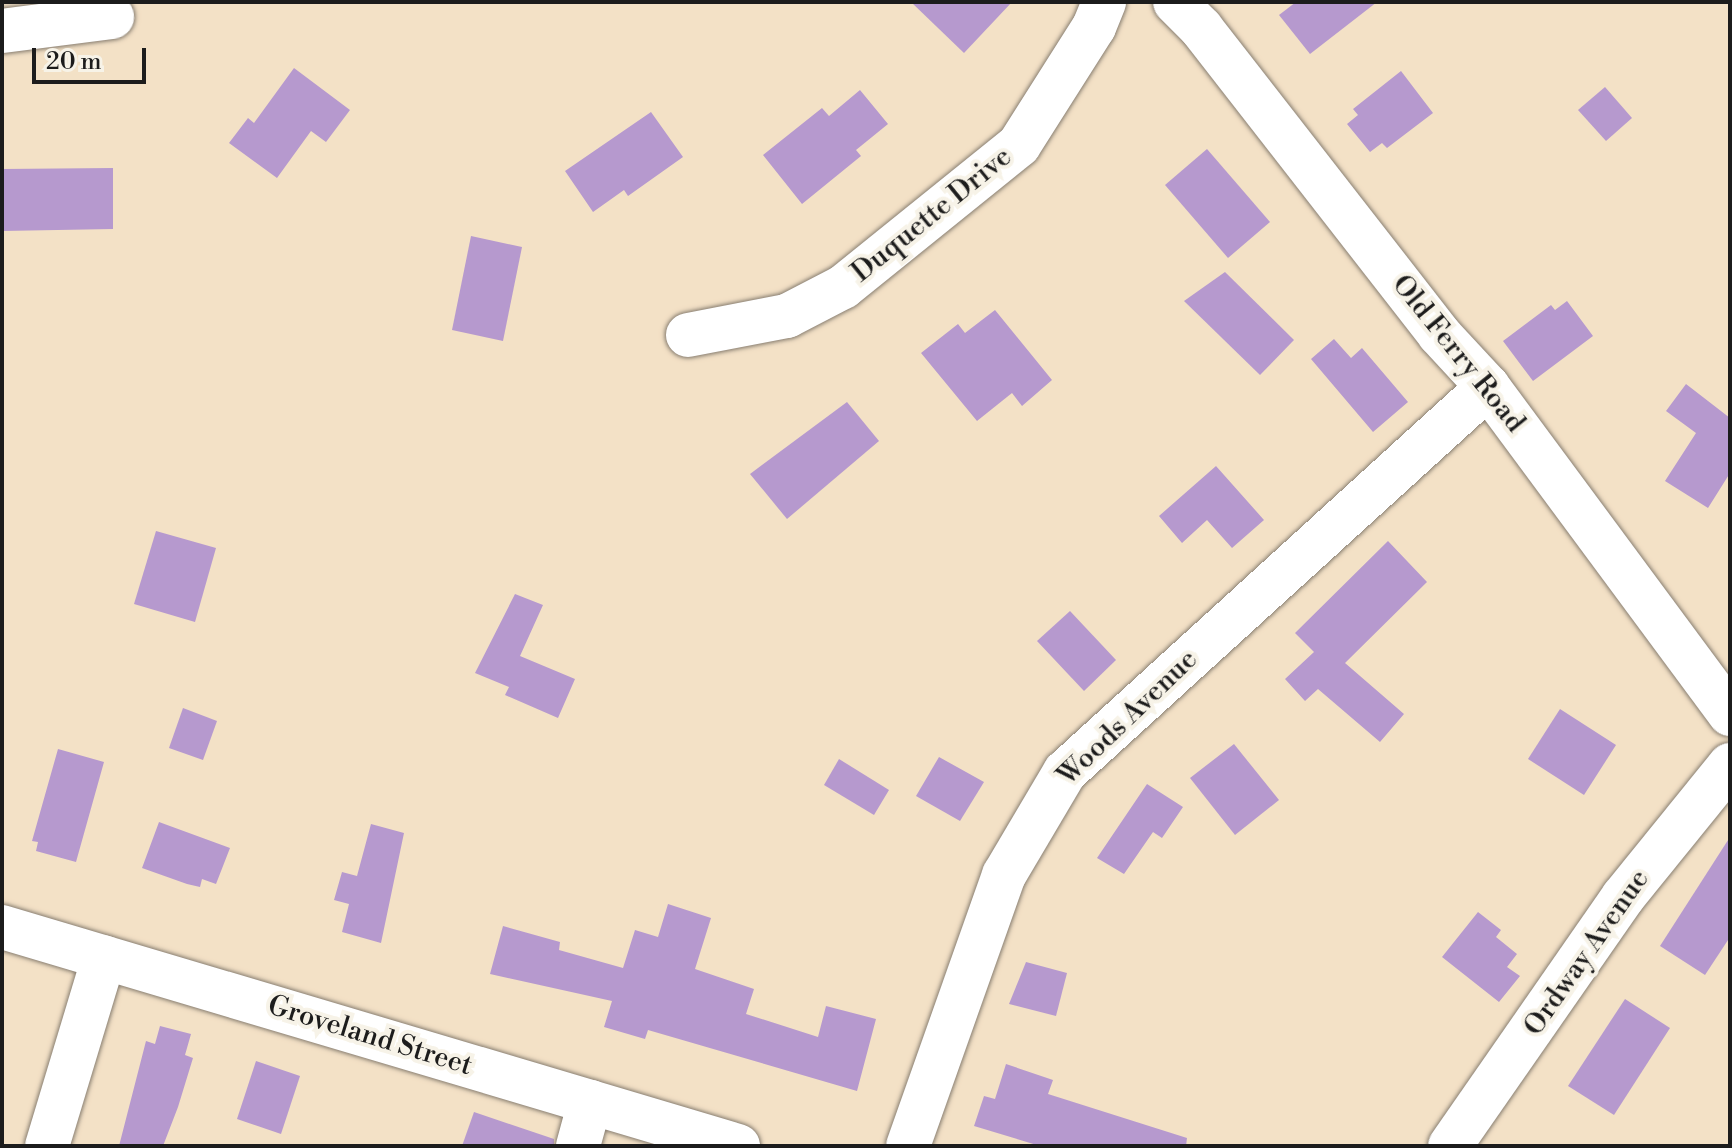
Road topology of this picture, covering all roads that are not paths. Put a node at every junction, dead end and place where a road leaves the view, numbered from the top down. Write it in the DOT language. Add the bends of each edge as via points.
graph roads {
  1 [pos="1104,2"];
  2 [pos="1175,2"];
  3 [pos="112,17"];
  4 [pos="2,31"];
  5 [pos="688,335"];
  6 [pos="1488,387"];
  7 [pos="1730,714"];
  8 [pos="1730,765"];
  9 [pos="2,927"];
  10 [pos="104,957"];
  11 [pos="590,1102"];
  12 [pos="47,1146"];
  13 [pos="578,1146"];
  14 [pos="738,1146"];
  15 [pos="908,1146"];
  16 [pos="1450,1146"];
  1 -- 5 [label="street, Duquette Drive" via="1094,27 1019,145 879,259 812,307"];
  2 -- 6 [label="street, Old Ferry Road" via="1201,28 1439,334"];
  3 -- 4 [label="street"];
  6 -- 7 [label="street, Old Ferry Road"];
  6 -- 15 [label="street, Woods Avenue" via="1065,772 1004,875"];
  8 -- 16 [label="street, Ordway Avenue" via="1623,897"];
  9 -- 10 [label="street, Groveland Street"];
  10 -- 11 [label="street, Groveland Street"];
  10 -- 12 [label="street"];
  11 -- 13 [label="street"];
  11 -- 14 [label="street, Groveland Street"];
}
